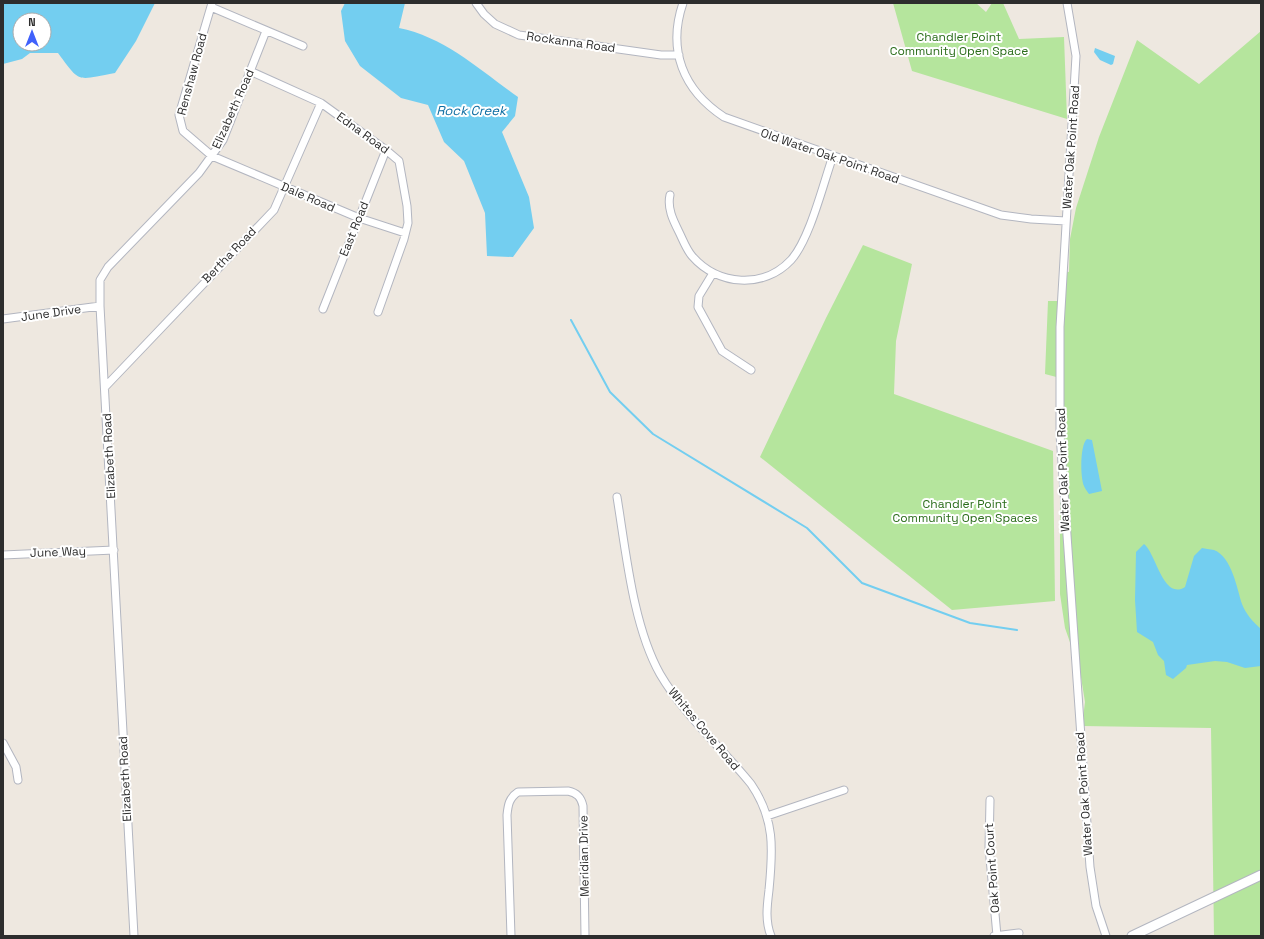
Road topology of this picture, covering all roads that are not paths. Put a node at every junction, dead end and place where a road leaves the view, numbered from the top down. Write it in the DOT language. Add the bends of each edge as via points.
graph roads {
  1 [pos="476,3"];
  2 [pos="683,3"];
  3 [pos="1067,3"];
  4 [pos="212,5"];
  5 [pos="266,31"];
  6 [pos="303,46"];
  7 [pos="679,55"];
  8 [pos="250,71"];
  9 [pos="321,102"];
  10 [pos="386,150"];
  11 [pos="212,156"];
  12 [pos="833,156"];
  13 [pos="285,187"];
  14 [pos="670,195"];
  15 [pos="359,218"];
  16 [pos="1066,221"];
  17 [pos="405,234"];
  18 [pos="713,273"];
  19 [pos="100,306"];
  20 [pos="323,309"];
  21 [pos="378,312"];
  22 [pos="3,319"];
  23 [pos="751,370"];
  24 [pos="105,387"];
  25 [pos="616,497"];
  26 [pos="114,550"];
  27 [pos="3,555"];
  28 [pos="3,743"];
  29 [pos="18,780"];
  30 [pos="844,790"];
  31 [pos="990,800"];
  32 [pos="767,816"];
  33 [pos="1261,874"];
  34 [pos="1018,933"];
  35 [pos="134,936"];
  36 [pos="511,936"];
  37 [pos="585,936"];
  38 [pos="771,936"];
  39 [pos="994,936"];
  40 [pos="997,936"];
  41 [pos="1106,936"];
  42 [pos="1132,936"];
  1 -- 7 [label="street, Rockanna Road" via="495,24 519,35 662,55"];
  2 -- 7 [label="street, Old Water Oak Point Road" via="678,24"];
  3 -- 16 [label="street, Water Oak Point Road" via="1076,56"];
  4 -- 5 [label="street"];
  4 -- 11 [label="street, Renshaw Road" via="179,115 183,131"];
  5 -- 6 [label="street"];
  5 -- 8 [label="street, Elizabeth Road"];
  7 -- 12 [label="street, Old Water Oak Point Road" via="687,82 698,97 713,110 734,122"];
  8 -- 9 [label="street, Edna Road"];
  8 -- 11 [label="street, Elizabeth Road" via="223,140"];
  9 -- 10 [label="street, Edna Road"];
  9 -- 13 [label="street, Bertha Road"];
  10 -- 15 [label="street, East Road"];
  10 -- 17 [label="street, Edna Road" via="395,157 401,167 408,212"];
  11 -- 13 [label="street, Dale Road"];
  11 -- 19 [label="street, Elizabeth Road" via="102,274 99,288"];
  12 -- 16 [label="street, Old Water Oak Point Road" via="1001,215"];
  12 -- 18 [label="street" via="806,235 790,261 775,273 749,281"];
  13 -- 15 [label="street, Dale Road"];
  13 -- 24 [label="street, Bertha Road" via="274,210"];
  14 -- 18 [label="street" via="670,212 687,248 697,261"];
  15 -- 17 [label="street, Dale Road"];
  15 -- 20 [label="street, East Road"];
  16 -- 41 [label="street, Water Oak Point Road" via="1059,346 1062,463 1090,867 1096,906"];
  17 -- 21 [label="street, Edna Road"];
  18 -- 23 [label="street" via="699,296 698,306 722,351"];
  19 -- 22 [label="street, June Drive"];
  19 -- 24 [label="street, Elizabeth Road"];
  24 -- 26 [label="street, Elizabeth Road"];
  25 -- 32 [label="street, Whites Cove Road" via="639,620 656,665 678,699 750,784"];
  26 -- 27 [label="street, June Way"];
  26 -- 35 [label="street, Elizabeth Road"];
  28 -- 29 [label="street" via="16,767"];
  30 -- 32 [label="street"];
  31 -- 40 [label="street, Oak Point Court" via="989,847"];
  32 -- 38 [label="street, Whites Cove Road" via="772,842 767,905 767,923"];
  33 -- 42 [label="main road"];
  34 -- 40 [label="street"];
  36 -- 37 [label="street, Meridian Drive" via="507,815 509,802 518,792 568,791 575,793 583,806"];
  39 -- 40 [label="street"];
}
